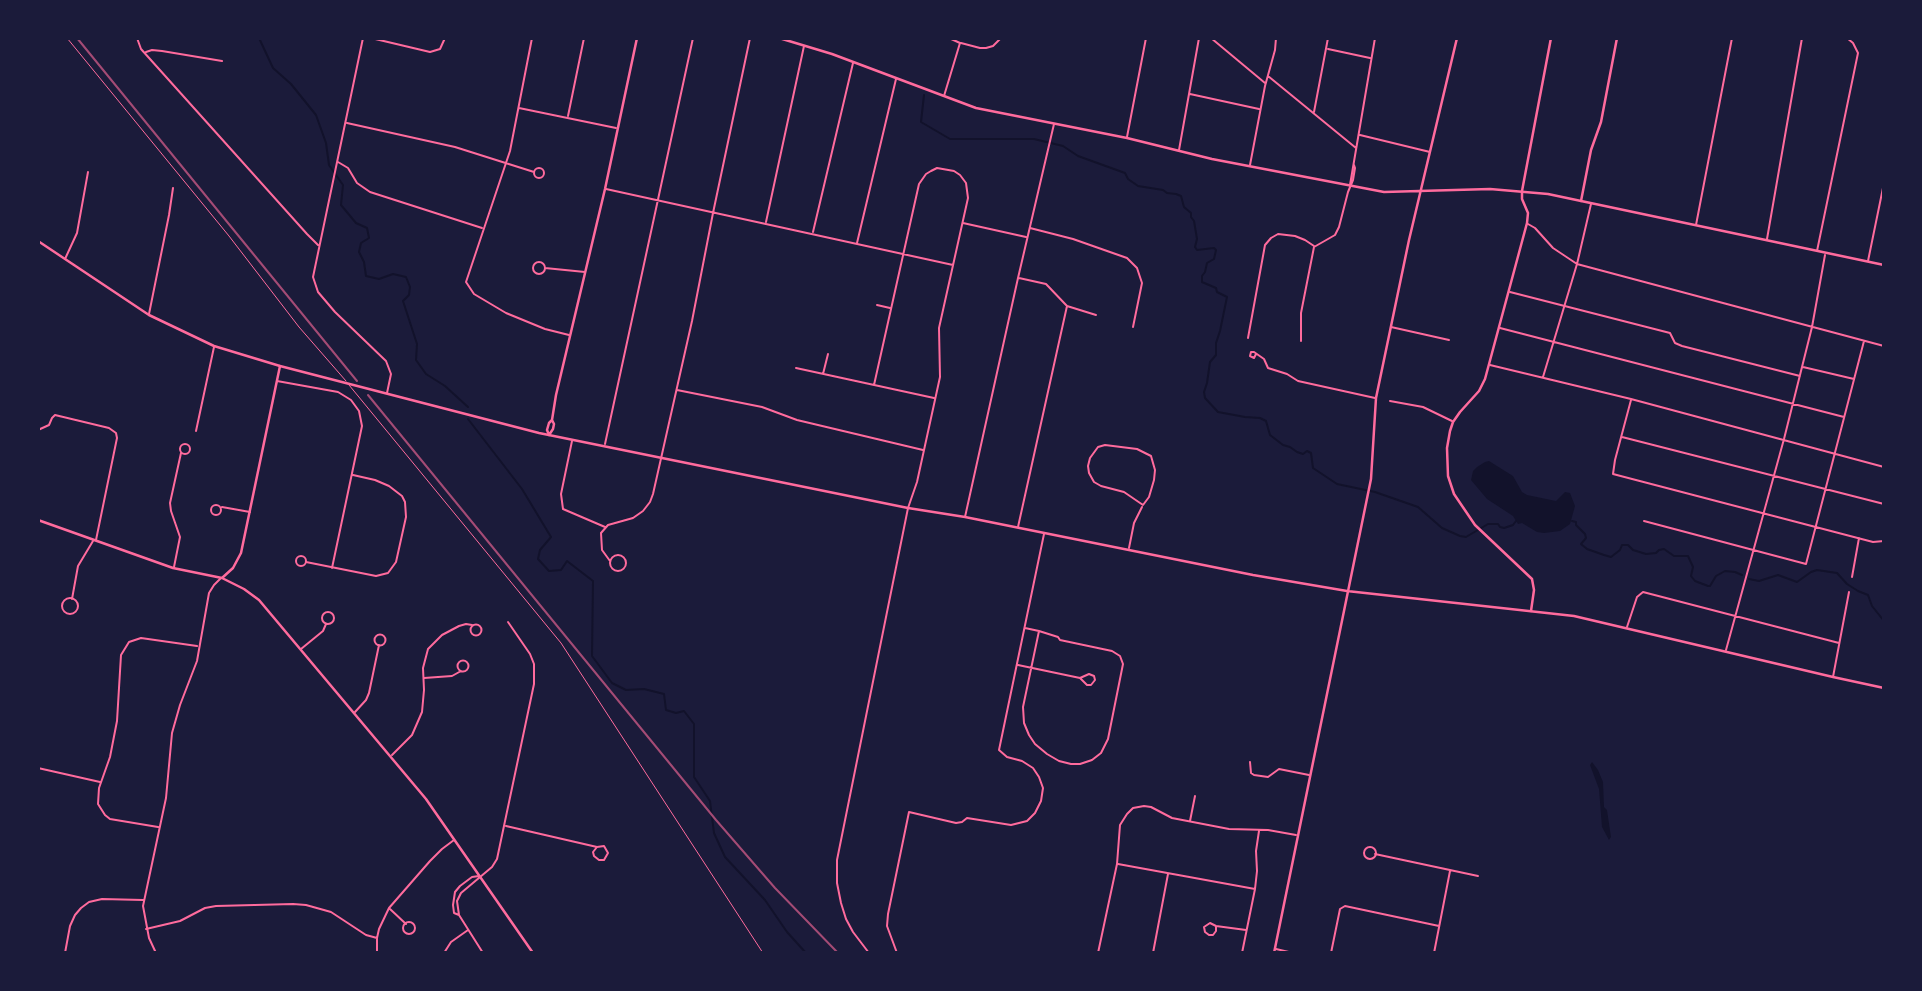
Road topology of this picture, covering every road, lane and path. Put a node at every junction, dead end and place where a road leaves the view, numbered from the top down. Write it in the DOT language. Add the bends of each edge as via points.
graph roads {
  1 [pos="67,38"];
  2 [pos="137,38"];
  3 [pos="363,38"];
  4 [pos="371,38"];
  5 [pos="445,38"];
  6 [pos="532,38"];
  7 [pos="584,38"];
  8 [pos="637,38"];
  9 [pos="693,38"];
  10 [pos="750,38"];
  11 [pos="779,38"];
  12 [pos="949,38"];
  13 [pos="1001,38"];
  14 [pos="1146,38"];
  15 [pos="1199,38"];
  16 [pos="1211,38"];
  17 [pos="1276,38"];
  18 [pos="1328,38"];
  19 [pos="1375,38"];
  20 [pos="1457,38"];
  21 [pos="1551,38"];
  22 [pos="1617,38"];
  23 [pos="1660,38"];
  24 [pos="1732,38"];
  25 [pos="1802,38"];
  26 [pos="1847,38"];
  27 [pos="1667,39"];
  28 [pos="960,43"];
  29 [pos="804,46"];
  30 [pos="1326,49"];
  31 [pos="145,52"];
  32 [pos="1371,59"];
  33 [pos="222,61"];
  34 [pos="853,62"];
  35 [pos="1268,76"];
  36 [pos="896,78"];
  37 [pos="1266,83"];
  38 [pos="1190,94"];
  39 [pos="944,97"];
  40 [pos="517,108"];
  41 [pos="1260,109"];
  42 [pos="1314,113"];
  43 [pos="567,118"];
  44 [pos="346,123"];
  45 [pos="1054,123"];
  46 [pos="617,128"];
  47 [pos="1359,135"];
  48 [pos="1127,138"];
  49 [pos="1357,148"];
  50 [pos="1178,151"];
  51 [pos="1431,152"];
  52 [pos="337,162"];
  53 [pos="507,162"];
  54 [pos="1250,166"];
  55 [pos="88,172"];
  56 [pos="534,172"];
  57 [pos="1884,183"];
  58 [pos="1350,186"];
  59 [pos="173,188"];
  60 [pos="605,189"];
  61 [pos="1522,191"];
  62 [pos="1422,192"];
  63 [pos="659,200"];
  64 [pos="1581,201"];
  65 [pos="1591,203"];
  66 [pos="713,213"];
  67 [pos="765,223"];
  68 [pos="963,223"];
  69 [pos="1527,223"];
  70 [pos="1696,226"];
  71 [pos="483,228"];
  72 [pos="1029,228"];
  73 [pos="813,233"];
  74 [pos="1027,238"];
  75 [pos="1767,240"];
  76 [pos="40,243"];
  77 [pos="857,243"];
  78 [pos="319,245"];
  79 [pos="1314,247"];
  80 [pos="1816,252"];
  81 [pos="904,254"];
  82 [pos="1825,254"];
  83 [pos="64,260"];
  84 [pos="1867,262"];
  85 [pos="1577,264"];
  86 [pos="954,265"];
  87 [pos="1884,265"];
  88 [pos="545,268"];
  89 [pos="586,272"];
  90 [pos="1018,278"];
  91 [pos="1508,292"];
  92 [pos="877,305"];
  93 [pos="1068,306"];
  94 [pos="1564,306"];
  95 [pos="891,309"];
  96 [pos="149,315"];
  97 [pos="1096,316"];
  98 [pos="1133,327"];
  99 [pos="1391,327"];
  100 [pos="1812,327"];
  101 [pos="1499,328"];
  102 [pos="570,336"];
  103 [pos="1248,338"];
  104 [pos="1449,340"];
  105 [pos="1301,341"];
  106 [pos="1553,341"];
  107 [pos="1864,341"];
  108 [pos="214,346"];
  109 [pos="1884,346"];
  110 [pos="828,354"];
  111 [pos="1256,354"];
  112 [pos="1489,365"];
  113 [pos="280,366"];
  114 [pos="1802,366"];
  115 [pos="796,368"];
  116 [pos="823,374"];
  117 [pos="1800,376"];
  118 [pos="1543,377"];
  119 [pos="1854,379"];
  120 [pos="277,381"];
  121 [pos="874,385"];
  122 [pos="677,390"];
  123 [pos="387,394"];
  124 [pos="935,398"];
  125 [pos="1376,398"];
  126 [pos="1632,399"];
  127 [pos="1390,401"];
  128 [pos="1792,403"];
  129 [pos="1844,417"];
  130 [pos="1453,422"];
  131 [pos="38,430"];
  132 [pos="196,432"];
  133 [pos="549,435"];
  134 [pos="1621,437"];
  135 [pos="1784,439"];
  136 [pos="572,440"];
  137 [pos="604,447"];
  138 [pos="924,450"];
  139 [pos="181,453"];
  140 [pos="1835,454"];
  141 [pos="660,458"];
  142 [pos="1884,467"];
  143 [pos="352,475"];
  144 [pos="1774,475"];
  145 [pos="1825,491"];
  146 [pos="1143,505"];
  147 [pos="1884,505"];
  148 [pos="221,508"];
  149 [pos="908,508"];
  150 [pos="250,512"];
  151 [pos="1763,513"];
  152 [pos="965,517"];
  153 [pos="38,520"];
  154 [pos="1644,521"];
  155 [pos="605,527"];
  156 [pos="1816,527"];
  157 [pos="1017,528"];
  158 [pos="1044,534"];
  159 [pos="1859,537"];
  160 [pos="95,540"];
  161 [pos="1884,541"];
  162 [pos="1129,549"];
  163 [pos="1753,550"];
  164 [pos="610,561"];
  165 [pos="306,562"];
  166 [pos="173,568"];
  167 [pos="332,568"];
  168 [pos="1852,577"];
  169 [pos="222,578"];
  170 [pos="1347,591"];
  171 [pos="1849,592"];
  172 [pos="72,599"];
  173 [pos="1531,611"];
  174 [pos="1735,617"];
  175 [pos="508,622"];
  176 [pos="327,623"];
  177 [pos="472,625"];
  178 [pos="1024,628"];
  179 [pos="1627,628"];
  180 [pos="1039,631"];
  181 [pos="1839,643"];
  182 [pos="379,645"];
  183 [pos="200,646"];
  184 [pos="301,649"];
  185 [pos="1726,652"];
  186 [pos="1017,665"];
  187 [pos="1031,668"];
  188 [pos="461,671"];
  189 [pos="1833,677"];
  190 [pos="424,678"];
  191 [pos="1080,678"];
  192 [pos="1884,688"];
  193 [pos="354,712"];
  194 [pos="391,756"];
  195 [pos="1250,762"];
  196 [pos="38,768"];
  197 [pos="1310,775"];
  198 [pos="101,782"];
  199 [pos="1195,796"];
  200 [pos="1190,822"];
  201 [pos="505,826"];
  202 [pos="159,827"];
  203 [pos="1259,830"];
  204 [pos="1297,836"];
  205 [pos="455,840"];
  206 [pos="597,847"];
  207 [pos="1376,854"];
  208 [pos="1117,864"];
  209 [pos="1450,870"];
  210 [pos="1169,872"];
  211 [pos="480,876"];
  212 [pos="1478,876"];
  213 [pos="1255,890"];
  214 [pos="144,900"];
  215 [pos="390,908"];
  216 [pos="405,924"];
  217 [pos="1216,926"];
  218 [pos="1439,926"];
  219 [pos="146,929"];
  220 [pos="468,930"];
  221 [pos="1247,931"];
  222 [pos="377,938"];
  223 [pos="1274,950"];
  224 [pos="65,952"];
  225 [pos="71,953"];
  226 [pos="156,953"];
  227 [pos="377,953"];
  228 [pos="444,953"];
  229 [pos="483,953"];
  230 [pos="533,953"];
  231 [pos="763,953"];
  232 [pos="869,953"];
  233 [pos="897,953"];
  234 [pos="1098,953"];
  235 [pos="1153,953"];
  236 [pos="1242,953"];
  237 [pos="1293,953"];
  238 [pos="1331,953"];
  239 [pos="1434,953"];
  1 -- 231 [label="lane" via="556,636"];
  2 -- 31 [label="street"];
  3 -- 44 [label="street"];
  4 -- 5 [label="street" via="430,52 440,49"];
  6 -- 40 [label="street"];
  7 -- 43 [label="street"];
  8 -- 46 [label="main road"];
  9 -- 63 [label="street"];
  10 -- 66 [label="street"];
  11 -- 29 [label="main road"];
  12 -- 28 [label="street"];
  13 -- 28 [label="street" via="986,48"];
  14 -- 48 [label="street"];
  15 -- 38 [label="street"];
  16 -- 37 [label="street"];
  17 -- 35 [label="street"];
  18 -- 30 [label="street"];
  19 -- 32 [label="street"];
  20 -- 51 [label="main road"];
  21 -- 61 [label="main road"];
  22 -- 64 [label="main road"];
  23 -- 27 [label="street"];
  24 -- 70 [label="street"];
  25 -- 75 [label="street"];
  26 -- 80 [label="street" via="1858,53"];
  28 -- 39 [label="street"];
  29 -- 34 [label="main road"];
  29 -- 67 [label="street"];
  30 -- 32 [label="street"];
  30 -- 42 [label="street"];
  31 -- 33 [label="street"];
  31 -- 78 [label="street"];
  32 -- 47 [label="street"];
  34 -- 36 [label="main road"];
  34 -- 73 [label="street"];
  35 -- 37 [label="street"];
  35 -- 42 [label="street"];
  36 -- 39 [label="main road"];
  36 -- 77 [label="street"];
  37 -- 41 [label="street"];
  38 -- 41 [label="street"];
  38 -- 50 [label="street"];
  39 -- 45 [label="main road"];
  40 -- 43 [label="street"];
  40 -- 53 [label="street"];
  41 -- 54 [label="street"];
  42 -- 49 [label="street"];
  43 -- 46 [label="street"];
  44 -- 52 [label="street"];
  44 -- 53 [label="street"];
  45 -- 48 [label="main road"];
  45 -- 72 [label="street"];
  46 -- 60 [label="main road"];
  47 -- 49 [label="street"];
  47 -- 51 [label="street"];
  48 -- 50 [label="main road"];
  49 -- 58 [label="street"];
  50 -- 54 [label="main road"];
  51 -- 62 [label="main road"];
  52 -- 71 [label="street" via="370,192"];
  52 -- 78 [label="street"];
  53 -- 56 [label="street"];
  53 -- 71 [label="street"];
  54 -- 58 [label="main road"];
  55 -- 83 [label="street" via="77,233"];
  57 -- 84 [label="street"];
  58 -- 62 [label="main road"];
  58 -- 79 [label="street" via="1335,234"];
  59 -- 96 [label="street"];
  60 -- 63 [label="street"];
  60 -- 89 [label="main road"];
  61 -- 62 [label="main road"];
  61 -- 64 [label="main road"];
  61 -- 69 [label="main road"];
  62 -- 99 [label="main road"];
  63 -- 66 [label="street"];
  63 -- 137 [label="street"];
  64 -- 65 [label="main road"];
  65 -- 70 [label="main road"];
  65 -- 85 [label="street"];
  66 -- 67 [label="street"];
  66 -- 122 [label="street"];
  67 -- 73 [label="street"];
  68 -- 74 [label="street"];
  68 -- 81 [label="street" via="968,198 960,175 937,169 926,174 919,184"];
  68 -- 86 [label="street"];
  69 -- 85 [label="street"];
  69 -- 91 [label="main road"];
  70 -- 75 [label="main road"];
  71 -- 102 [label="street" via="467,276 468,287 506,313"];
  72 -- 74 [label="street"];
  72 -- 98 [label="street" via="1127,258 1142,283"];
  73 -- 77 [label="street"];
  74 -- 90 [label="street"];
  75 -- 80 [label="main road"];
  76 -- 83 [label="main road"];
  77 -- 81 [label="street"];
  78 -- 123 [label="street" via="315,288 386,361 391,374"];
  79 -- 103 [label="street" via="1295,236 1278,234 1265,245"];
  79 -- 105 [label="street" via="1301,313"];
  80 -- 82 [label="main road"];
  81 -- 86 [label="street"];
  81 -- 95 [label="street"];
  82 -- 84 [label="main road"];
  82 -- 100 [label="street"];
  83 -- 96 [label="main road"];
  84 -- 87 [label="main road"];
  85 -- 94 [label="street"];
  85 -- 100 [label="street"];
  86 -- 124 [label="street" via="939,328 940,377"];
  88 -- 89 [label="street"];
  89 -- 102 [label="main road"];
  90 -- 93 [label="street" via="1046,284"];
  90 -- 152 [label="street"];
  91 -- 94 [label="street"];
  91 -- 101 [label="main road"];
  92 -- 95 [label="street"];
  93 -- 97 [label="street"];
  93 -- 157 [label="street"];
  94 -- 106 [label="street"];
  94 -- 117 [label="street" via="1670,334 1682,346"];
  95 -- 121 [label="street"];
  96 -- 108 [label="main road"];
  99 -- 104 [label="street"];
  99 -- 125 [label="main road"];
  100 -- 107 [label="street"];
  100 -- 114 [label="street"];
  101 -- 106 [label="street"];
  101 -- 112 [label="main road"];
  102 -- 133 [label="main road"];
  106 -- 118 [label="street"];
  106 -- 128 [label="street"];
  107 -- 109 [label="street"];
  107 -- 119 [label="street"];
  108 -- 113 [label="main road"];
  108 -- 132 [label="street"];
  110 -- 116 [label="street"];
  111 -- 125 [label="street" via="1268,368 1298,381"];
  112 -- 118 [label="street"];
  112 -- 130 [label="main road" via="1479,391"];
  113 -- 120 [label="main road"];
  113 -- 123 [label="main road"];
  114 -- 117 [label="street"];
  114 -- 119 [label="street"];
  115 -- 116 [label="street"];
  116 -- 121 [label="street"];
  117 -- 128 [label="street"];
  118 -- 126 [label="street"];
  119 -- 129 [label="street"];
  120 -- 143 [label="street" via="338,392 355,405 362,426"];
  120 -- 150 [label="main road"];
  121 -- 124 [label="street"];
  122 -- 138 [label="street" via="762,407 797,420"];
  122 -- 141 [label="street"];
  123 -- 133 [label="main road"];
  124 -- 138 [label="street"];
  125 -- 170 [label="main road" via="1370,484"];
  126 -- 134 [label="street"];
  126 -- 135 [label="street"];
  127 -- 130 [label="street" via="1426,407"];
  128 -- 129 [label="street"];
  128 -- 135 [label="street"];
  129 -- 140 [label="street"];
  130 -- 173 [label="main road" via="1448,477 1454,494 1475,525 1532,579"];
  131 -- 160 [label="street" via="55,415 116,433"];
  133 -- 136 [label="main road"];
  134 -- 144 [label="street"];
  134 -- 151 [label="street" via="1614,474"];
  135 -- 140 [label="street"];
  135 -- 144 [label="street"];
  136 -- 137 [label="main road"];
  136 -- 155 [label="street" via="562,509"];
  137 -- 141 [label="main road"];
  138 -- 149 [label="street"];
  139 -- 166 [label="street" via="170,503 180,537"];
  140 -- 142 [label="street"];
  140 -- 145 [label="street"];
  141 -- 149 [label="main road"];
  141 -- 155 [label="street" via="653,494 643,511"];
  143 -- 167 [label="street"];
  143 -- 167 [label="street" via="383,482 396,491 405,502 406,517 396,562 388,573 376,576"];
  144 -- 145 [label="street"];
  144 -- 151 [label="street"];
  145 -- 147 [label="street"];
  145 -- 156 [label="street"];
  146 -- 146 [label="street" via="1154,480 1151,456 1120,445 1093,451 1088,466 1094,482 1124,492"];
  146 -- 162 [label="street"];
  148 -- 150 [label="street"];
  149 -- 152 [label="main road"];
  149 -- 232 [label="street" via="837,860 836,883 846,919"];
  150 -- 169 [label="main road" via="238,561"];
  151 -- 156 [label="street"];
  151 -- 163 [label="street"];
  152 -- 157 [label="main road"];
  153 -- 160 [label="main road"];
  154 -- 163 [label="street"];
  155 -- 164 [label="street" via="600,543"];
  156 -- 159 [label="street"];
  156 -- 163 [label="street" via="1806,564"];
  157 -- 158 [label="main road"];
  158 -- 162 [label="main road"];
  158 -- 178 [label="street"];
  159 -- 161 [label="street"];
  159 -- 168 [label="street"];
  160 -- 166 [label="main road"];
  160 -- 172 [label="street" via="78,566"];
  162 -- 170 [label="main road"];
  163 -- 174 [label="street"];
  164 -- 164 [label="street" via="618,570 626,565 618,555"];
  165 -- 167 [label="street"];
  166 -- 169 [label="main road"];
  169 -- 183 [label="street" via="209,593"];
  169 -- 184 [label="main road" via="259,600"];
  170 -- 173 [label="main road"];
  170 -- 197 [label="main road"];
  171 -- 181 [label="street"];
  172 -- 172 [label="street" via="63,603 63,610 72,614 77,609"];
  173 -- 179 [label="main road"];
  174 -- 179 [label="street" via="1640,593"];
  174 -- 181 [label="street"];
  174 -- 185 [label="street"];
  175 -- 201 [label="street" via="530,654 535,675"];
  176 -- 184 [label="street"];
  177 -- 190 [label="street" via="459,625 434,642 425,658"];
  178 -- 180 [label="street"];
  178 -- 186 [label="street"];
  179 -- 185 [label="main road"];
  180 -- 187 [label="street"];
  180 -- 187 [label="street" via="1120,656 1123,664 1108,739 1092,760 1080,764 1059,761 1029,735 1023,707"];
  181 -- 189 [label="street"];
  182 -- 193 [label="street" via="369,692"];
  183 -- 198 [label="street" via="141,638 124,648 113,744"];
  183 -- 202 [label="street" via="172,733"];
  184 -- 193 [label="main road"];
  185 -- 189 [label="main road"];
  186 -- 187 [label="street"];
  186 -- 233 [label="street" via="999,750 1022,761 1039,777 1043,788 1035,813 1027,821 1011,825 967,818 956,823 909,812 888,914 887,926"];
  187 -- 191 [label="street"];
  188 -- 190 [label="street"];
  189 -- 192 [label="main road"];
  190 -- 194 [label="street" via="418,723"];
  193 -- 194 [label="main road"];
  194 -- 205 [label="main road"];
  195 -- 197 [label="street" via="1254,775 1268,777 1279,769"];
  196 -- 198 [label="street"];
  197 -- 204 [label="main road"];
  198 -- 202 [label="street" via="98,804 105,815"];
  199 -- 200 [label="street"];
  200 -- 203 [label="street"];
  200 -- 208 [label="street" via="1151,807 1133,808 1120,825"];
  201 -- 206 [label="street"];
  201 -- 211 [label="street" via="498,859"];
  202 -- 214 [label="street"];
  203 -- 204 [label="street"];
  203 -- 213 [label="street"];
  204 -- 223 [label="main road"];
  205 -- 211 [label="main road"];
  205 -- 215 [label="street"];
  206 -- 206 [label="street" via="606,848 606,859 594,856"];
  207 -- 209 [label="street"];
  208 -- 210 [label="street"];
  208 -- 234 [label="street"];
  209 -- 212 [label="street"];
  209 -- 218 [label="street"];
  210 -- 213 [label="street"];
  210 -- 235 [label="street"];
  211 -- 220 [label="street" via="457,901"];
  211 -- 230 [label="main road"];
  213 -- 221 [label="street"];
  214 -- 219 [label="street"];
  214 -- 224 [label="street" via="89,902 75,915"];
  215 -- 216 [label="street"];
  215 -- 222 [label="street"];
  217 -- 221 [label="street"];
  218 -- 238 [label="street" via="1342,906"];
  218 -- 239 [label="street"];
  219 -- 222 [label="street" via="216,906 293,904 331,912 366,936"];
  219 -- 226 [label="street"];
  220 -- 228 [label="street"];
  220 -- 229 [label="street"];
  221 -- 236 [label="street"];
  222 -- 227 [label="street"];
  223 -- 237 [label="street"];
  224 -- 225 [label="street"];
}
